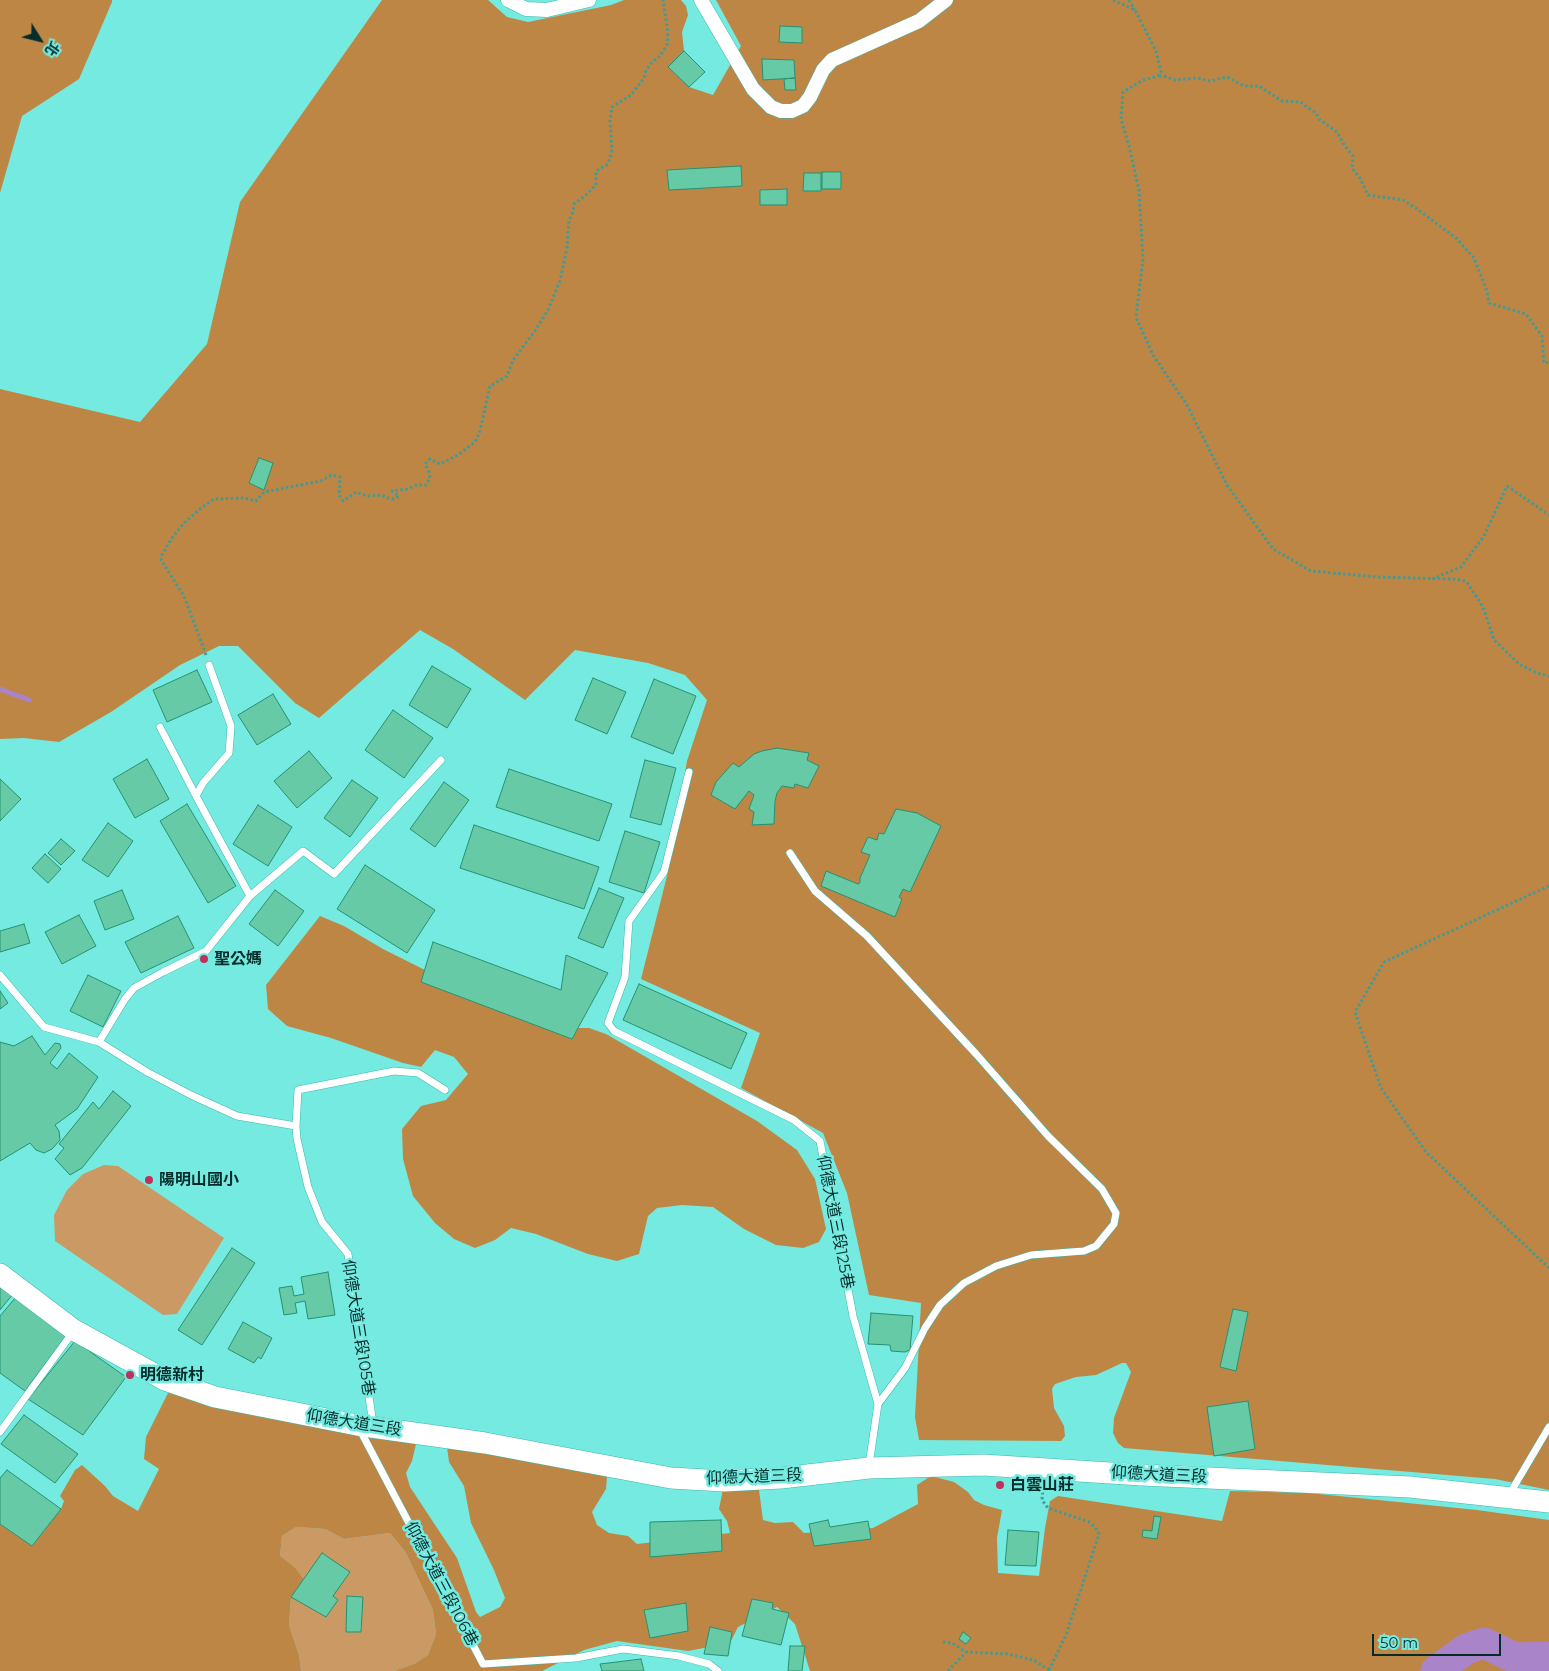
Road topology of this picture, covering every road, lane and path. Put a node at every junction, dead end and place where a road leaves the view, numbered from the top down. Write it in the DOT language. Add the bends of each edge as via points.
graph roads {
  1 [pos="508,0"];
  2 [pos="589,0"];
  3 [pos="663,0"];
  4 [pos="702,0"];
  5 [pos="946,0"];
  6 [pos="1113,0"];
  7 [pos="1129,0"];
  8 [pos="1135,10"];
  9 [pos="1158,76"];
  10 [pos="1549,362"];
  11 [pos="1549,515"];
  12 [pos="1428,580"];
  13 [pos="209,665"];
  14 [pos="1549,676"];
  15 [pos="160,727"];
  16 [pos="441,760"];
  17 [pos="689,772"];
  18 [pos="196,796"];
  19 [pos="790,853"];
  20 [pos="1549,886"];
  21 [pos="250,896"];
  22 [pos="0,975"];
  23 [pos="99,1042"];
  24 [pos="445,1090"];
  25 [pos="296,1126"];
  26 [pos="1549,1268"];
  27 [pos="0,1274"];
  28 [pos="74,1330"];
  29 [pos="878,1404"];
  30 [pos="365,1426"];
  31 [pos="1549,1427"];
  32 [pos="0,1432"];
  33 [pos="869,1468"];
  34 [pos="1044,1469"];
  35 [pos="1508,1497"];
  36 [pos="1549,1502"];
  37 [pos="943,1642"];
  38 [pos="966,1652"];
  39 [pos="1050,1670"];
  40 [pos="718,1671"];
  41 [pos="948,1671"];
  1 -- 2 [label="street" via="526,9 547,10"];
  3 -- 13 [label="path" via="667,45 631,95 612,107 612,151 608,164 596,171 596,185 574,204 568,220 567,248 560,281 548,310 513,360 506,376 490,386 475,442 440,464 430,459 425,464 430,478 426,485 392,491 399,496 394,499 356,492 344,500 339,495 340,477 331,475 321,481 264,492 256,501 214,499 183,524 172,538 161,560 184,596"];
  4 -- 5 [label="street" via="753,89 770,107 781,111 803,106 832,60 920,21"];
  6 -- 8 [label="path"];
  7 -- 8 [label="path"];
  8 -- 9 [label="path" via="1156,51 1161,72"];
  9 -- 10 [label="path" via="1175,80 1226,77 1244,86 1259,86 1282,101 1300,102 1316,113 1337,132 1353,156 1352,168 1368,195 1403,200 1457,239 1474,258 1489,303 1526,314 1542,336 1544,364"];
  9 -- 12 [label="path" via="1143,80 1123,92 1121,119 1139,190 1142,259 1136,317 1153,355 1187,405 1227,485 1273,549 1311,571"];
  11 -- 12 [label="path" via="1507,486 1484,536 1461,567"];
  12 -- 14 [label="path" via="1466,582 1483,607 1494,640 1519,664"];
  13 -- 18 [label="lane" via="231,726 229,753"];
  15 -- 18 [label="lane"];
  16 -- 21 [label="lane" via="334,874 303,851"];
  17 -- 29 [label="lane, 仰德大道三段125巷" via="664,872 629,921 625,977 608,1023 614,1031 794,1120 820,1141 854,1316"];
  18 -- 21 [label="lane"];
  19 -- 29 [label="lane" via="815,891 867,936 1048,1136 1102,1190 1116,1213 1114,1224 1096,1246 1031,1255 996,1266 964,1283 940,1305 905,1368"];
  20 -- 26 [label="path" via="1384,962 1355,1012 1381,1088 1426,1152"];
  21 -- 23 [label="lane" via="206,951 134,988"];
  22 -- 23 [label="lane" via="44,1027"];
  23 -- 25 [label="lane" via="147,1072 237,1116"];
  24 -- 25 [label="lane, 仰德大道三段105巷" via="418,1073 394,1071 298,1090"];
  25 -- 30 [label="lane, 仰德大道三段105巷" via="308,1187 322,1222 348,1254"];
  27 -- 28 [label="main road, 仰德大道三段"];
  28 -- 30 [label="main road, 仰德大道三段" via="165,1380 215,1397"];
  28 -- 32 [label="lane"];
  29 -- 33 [label="lane, 仰德大道三段125巷"];
  30 -- 33 [label="main road, 仰德大道三段" via="485,1443 672,1478 724,1481"];
  30 -- 40 [label="lane, 仰德大道三段106巷" via="483,1664 576,1658 623,1649 679,1656 709,1664"];
  31 -- 35 [label="lane"];
  33 -- 34 [label="main road, 仰德大道三段" via="983,1465"];
  34 -- 35 [label="main road, 仰德大道三段" via="1410,1487"];
  34 -- 39 [label="path" via="1042,1500 1048,1508 1089,1522 1099,1534 1066,1634"];
  35 -- 36 [label="main road, 仰德大道三段"];
  37 -- 38 [label="path" via="952,1643"];
  38 -- 39 [label="path" via="1008,1654 1033,1660"];
  38 -- 41 [label="path"];
}
